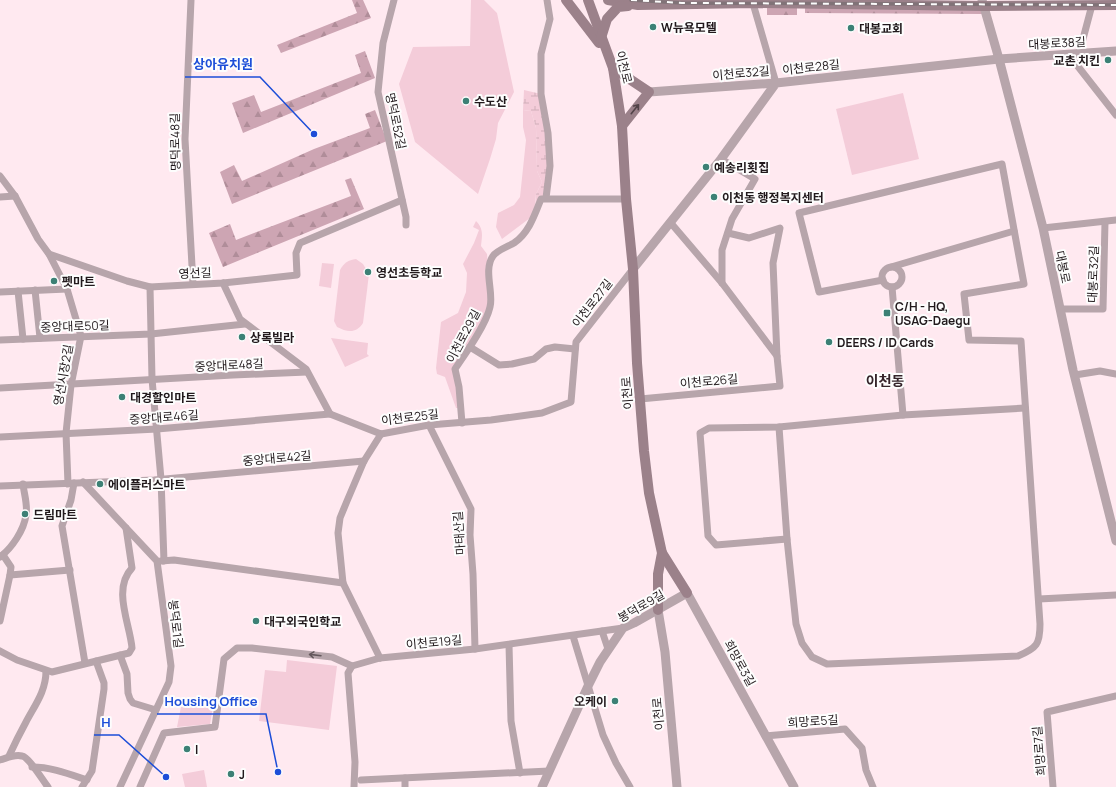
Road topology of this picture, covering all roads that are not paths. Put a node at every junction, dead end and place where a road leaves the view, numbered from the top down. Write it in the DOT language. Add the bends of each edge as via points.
graph roads {
  1 [pos="191,0"];
  2 [pos="394,0"];
  3 [pos="547,0"];
  4 [pos="566,0"];
  5 [pos="588,0"];
  6 [pos="608,0"];
  7 [pos="753,1"];
  8 [pos="983,3"];
  9 [pos="1097,3"];
  10 [pos="638,5"];
  11 [pos="1116,5"];
  12 [pos="602,38"];
  13 [pos="1116,51"];
  14 [pos="608,54"];
  15 [pos="1079,54"];
  16 [pos="1069,55"];
  17 [pos="999,59"];
  18 [pos="613,68"];
  19 [pos="776,83"];
  20 [pos="649,92"];
  21 [pos="1116,115"];
  22 [pos="622,126"];
  23 [pos="721,159"];
  24 [pos="0,176"];
  25 [pos="15,196"];
  26 [pos="0,197"];
  27 [pos="546,198"];
  28 [pos="626,199"];
  29 [pos="402,200"];
  30 [pos="1116,220"];
  31 [pos="670,222"];
  32 [pos="1105,222"];
  33 [pos="406,225"];
  34 [pos="1043,228"];
  35 [pos="1014,231"];
  36 [pos="728,233"];
  37 [pos="49,254"];
  38 [pos="891,267"];
  39 [pos="633,269"];
  40 [pos="883,280"];
  41 [pos="223,283"];
  42 [pos="722,283"];
  43 [pos="193,284"];
  44 [pos="150,287"];
  45 [pos="892,287"];
  46 [pos="67,289"];
  47 [pos="35,290"];
  48 [pos="18,291"];
  49 [pos="0,292"];
  50 [pos="1060,309"];
  51 [pos="246,324"];
  52 [pos="151,334"];
  53 [pos="81,336"];
  54 [pos="40,338"];
  55 [pos="24,339"];
  56 [pos="0,340"];
  57 [pos="470,347"];
  58 [pos="575,349"];
  59 [pos="776,356"];
  60 [pos="307,372"];
  61 [pos="1116,374"];
  62 [pos="1075,375"];
  63 [pos="152,379"];
  64 [pos="71,385"];
  65 [pos="0,388"];
  66 [pos="640,400"];
  67 [pos="571,402"];
  68 [pos="1025,408"];
  69 [pos="330,414"];
  70 [pos="903,415"];
  71 [pos="462,423"];
  72 [pos="429,425"];
  73 [pos="779,427"];
  74 [pos="157,429"];
  75 [pos="66,433"];
  76 [pos="381,434"];
  77 [pos="0,437"];
  78 [pos="364,462"];
  79 [pos="160,479"];
  80 [pos="83,482"];
  81 [pos="71,483"];
  82 [pos="23,484"];
  83 [pos="0,486"];
  84 [pos="126,528"];
  85 [pos="787,539"];
  86 [pos="1116,541"];
  87 [pos="662,553"];
  88 [pos="1,556"];
  89 [pos="161,561"];
  90 [pos="70,570"];
  91 [pos="10,575"];
  92 [pos="343,583"];
  93 [pos="687,593"];
  94 [pos="1116,594"];
  95 [pos="1039,598"];
  96 [pos="658,610"];
  97 [pos="0,621"];
  98 [pos="623,628"];
  99 [pos="602,631"];
  100 [pos="573,636"];
  101 [pos="509,645"];
  102 [pos="475,649"];
  103 [pos="608,649"];
  104 [pos="0,651"];
  105 [pos="120,655"];
  106 [pos="380,658"];
  107 [pos="96,661"];
  108 [pos="84,663"];
  109 [pos="352,666"];
  110 [pos="46,671"];
  111 [pos="588,686"];
  112 [pos="1116,696"];
  113 [pos="156,710"];
  114 [pos="765,736"];
  115 [pos="9,756"];
  116 [pos="0,760"];
  117 [pos="32,767"];
  118 [pos="549,772"];
  119 [pos="520,773"];
  120 [pos="405,778"];
  121 [pos="87,780"];
  122 [pos="361,780"];
  123 [pos="48,787"];
  124 [pos="82,787"];
  125 [pos="120,787"];
  126 [pos="140,787"];
  127 [pos="354,787"];
  128 [pos="405,787"];
  129 [pos="542,787"];
  130 [pos="630,787"];
  131 [pos="677,787"];
  132 [pos="794,787"];
  133 [pos="873,787"];
  134 [pos="1053,787"];
  1 -- 43 [label="street, 명덕로48길" via="185,139"];
  2 -- 29 [label="street, 명덕로52길" via="383,43 378,92"];
  3 -- 27 [label="street" via="550,19 541,54 541,94 548,133 550,166"];
  4 -- 14 [label="main road"];
  5 -- 12 [label="main road, 이천로"];
  6 -- 10 [label="main road"];
  7 -- 8 [label="main road"];
  7 -- 10 [label="main road"];
  7 -- 19 [label="street, 이천로32길"];
  8 -- 9 [label="main road"];
  8 -- 17 [label="street, 대봉로"];
  9 -- 11 [label="main road"];
  9 -- 15 [label="street"];
  10 -- 12 [label="main road" via="618,7 607,19"];
  12 -- 14 [label="main road, 이천로"];
  13 -- 15 [label="street, 대봉로38길"];
  14 -- 18 [label="main road, 이천로"];
  15 -- 16 [label="street, 대봉로38길"];
  16 -- 17 [label="street, 대봉로38길"];
  16 -- 21 [label="street"];
  17 -- 19 [label="street, 이천로28길"];
  17 -- 34 [label="street, 대봉로"];
  18 -- 20 [label="main road"];
  18 -- 22 [label="main road, 이천로"];
  19 -- 20 [label="street, 이천로32길"];
  19 -- 23 [label="street, 이천로28길"];
  22 -- 20 [label="main road, one-way"];
  22 -- 28 [label="main road, 이천로"];
  23 -- 31 [label="street, 이천로28길"];
  23 -- 36 [label="street" via="756,179 732,219"];
  24 -- 25 [label="street"];
  25 -- 26 [label="street"];
  25 -- 37 [label="street"];
  27 -- 28 [label="street"];
  27 -- 57 [label="street, 이천로29길" via="541,199 524,234 494,255 489,266 491,306"];
  28 -- 39 [label="main road, 이천로"];
  29 -- 33 [label="street, 명덕로52길"];
  29 -- 41 [label="street, 영선길" via="300,243 296,253 297,275"];
  30 -- 32 [label="street"];
  31 -- 39 [label="street, 이천로28길"];
  31 -- 42 [label="street"];
  32 -- 34 [label="street"];
  32 -- 50 [label="street, 대봉로32길" via="1103,309"];
  34 -- 50 [label="street, 대봉로"];
  35 -- 38 [label="street"];
  35 -- 40 [label="street" via="1002,164 799,213 819,292"];
  35 -- 68 [label="street" via="1024,284 964,294 969,340 1021,340"];
  36 -- 42 [label="street" via="722,250"];
  36 -- 59 [label="street" via="749,238 780,228 774,264"];
  37 -- 44 [label="street, 영선길"];
  37 -- 46 [label="street, 영선시장2길"];
  38 -- 40 [label="street" via="883,273"];
  38 -- 45 [label="street" via="897,268 902,276 898,285"];
  39 -- 58 [label="street, 이천로27길" via="576,342"];
  39 -- 66 [label="main road, 이천로"];
  40 -- 45 [label="street" via="886,285"];
  41 -- 43 [label="street, 영선길"];
  41 -- 51 [label="street" via="240,319"];
  42 -- 59 [label="street"];
  43 -- 44 [label="street, 영선길"];
  44 -- 52 [label="street"];
  45 -- 70 [label="street"];
  46 -- 47 [label="street"];
  46 -- 53 [label="street, 영선시장2길"];
  47 -- 48 [label="street"];
  47 -- 54 [label="street"];
  48 -- 49 [label="street"];
  48 -- 55 [label="street"];
  50 -- 62 [label="street, 대봉로"];
  51 -- 52 [label="street, 중앙대로50길"];
  51 -- 60 [label="street"];
  52 -- 53 [label="street, 중앙대로50길"];
  52 -- 63 [label="street"];
  53 -- 54 [label="street, 중앙대로50길"];
  53 -- 64 [label="street, 영선시장2길"];
  54 -- 55 [label="street, 중앙대로50길"];
  55 -- 56 [label="street, 중앙대로50길"];
  57 -- 58 [label="street" via="498,365 534,359 546,349 555,347"];
  57 -- 71 [label="street, 이천로29길" via="455,369 460,387"];
  58 -- 67 [label="street, 이천로27길"];
  59 -- 66 [label="street, 이천로26길" via="780,386"];
  60 -- 63 [label="street, 중앙대로48길"];
  60 -- 69 [label="street"];
  61 -- 62 [label="street" via="1100,371"];
  62 -- 86 [label="street, 대봉로"];
  63 -- 64 [label="street, 중앙대로48길"];
  63 -- 74 [label="street"];
  64 -- 65 [label="street, 중앙대로48길"];
  64 -- 75 [label="street, 영선시장2길"];
  66 -- 87 [label="main road, 이천로" via="649,494"];
  67 -- 71 [label="street, 이천로25길" via="542,413"];
  68 -- 70 [label="street"];
  68 -- 95 [label="street"];
  69 -- 74 [label="street, 중앙대로46길"];
  69 -- 76 [label="street, 이천로25길"];
  70 -- 73 [label="street"];
  71 -- 72 [label="street, 이천로25길"];
  72 -- 76 [label="street, 이천로25길"];
  72 -- 102 [label="street, 마태산길" via="470,509"];
  73 -- 85 [label="street"];
  73 -- 85 [label="street" via="709,428 700,433 708,536 716,545"];
  74 -- 75 [label="street, 중앙대로46길"];
  74 -- 79 [label="street"];
  75 -- 77 [label="street, 중앙대로46길"];
  75 -- 81 [label="street, 영선시장2길"];
  76 -- 78 [label="street"];
  78 -- 79 [label="street, 중앙대로42길"];
  78 -- 92 [label="street" via="340,518 338,532"];
  79 -- 80 [label="street, 중앙대로42길"];
  79 -- 89 [label="street"];
  80 -- 81 [label="street, 중앙대로42길"];
  80 -- 84 [label="street"];
  81 -- 82 [label="street, 중앙대로42길"];
  81 -- 90 [label="street, 영선시장2길" via="71,500 62,526"];
  82 -- 83 [label="street, 중앙대로42길"];
  82 -- 88 [label="street" via="26,516 16,538 7,552"];
  84 -- 89 [label="street"];
  84 -- 105 [label="street" via="132,568 126,574 123,593 132,648 129,653"];
  85 -- 95 [label="street" via="796,624 802,643 812,656 827,664 1018,656 1030,651 1040,639"];
  87 -- 93 [label="main road, 희망로3길"];
  87 -- 96 [label="main road, 이천로" via="658,574"];
  88 -- 91 [label="street" via="11,566"];
  89 -- 92 [label="street" via="174,560"];
  89 -- 113 [label="street, 봉덕로1길" via="171,666 169,682"];
  90 -- 91 [label="street"];
  90 -- 108 [label="street, 영선시장2길"];
  91 -- 97 [label="street"];
  92 -- 106 [label="street"];
  93 -- 96 [label="street, 봉덕로9길"];
  93 -- 114 [label="street, 희망로3길"];
  94 -- 95 [label="street"];
  96 -- 98 [label="street, 봉덕로9길"];
  96 -- 131 [label="street, 이천로" via="665,652"];
  98 -- 99 [label="street, 이천로19길"];
  98 -- 103 [label="street, 봉덕로9길"];
  99 -- 100 [label="street, 이천로19길"];
  99 -- 103 [label="street"];
  100 -- 101 [label="street, 이천로19길"];
  100 -- 111 [label="street"];
  101 -- 102 [label="street, 이천로19길"];
  101 -- 119 [label="street" via="511,721"];
  102 -- 106 [label="street, 이천로19길"];
  103 -- 111 [label="street, 봉덕로9길"];
  104 -- 110 [label="street"];
  105 -- 107 [label="street"];
  105 -- 113 [label="street" via="127,674 128,694 133,703"];
  106 -- 109 [label="street, 이천로19길"];
  107 -- 108 [label="street"];
  107 -- 121 [label="street" via="104,689 92,771"];
  108 -- 110 [label="street" via="63,670"];
  109 -- 126 [label="street, one-way" via="332,657 237,648 224,659 215,727 164,733"];
  109 -- 127 [label="street" via="348,673 355,762"];
  110 -- 115 [label="street" via="46,682 41,695"];
  111 -- 118 [label="street, 봉덕로9길"];
  111 -- 130 [label="street" via="604,735"];
  112 -- 134 [label="street, 희망로7길" via="1047,712"];
  113 -- 125 [label="street, 봉덕로1길"];
  114 -- 132 [label="street, 희망로3길"];
  114 -- 133 [label="street, 희망로5길" via="845,730 862,748 866,770"];
  115 -- 116 [label="street"];
  115 -- 117 [label="street" via="22,756"];
  117 -- 121 [label="street" via="42,767"];
  117 -- 123 [label="street"];
  118 -- 119 [label="street"];
  118 -- 129 [label="street, 봉덕로9길"];
  119 -- 120 [label="street"];
  120 -- 122 [label="street"];
  120 -- 128 [label="street"];
  121 -- 124 [label="street"];
}
